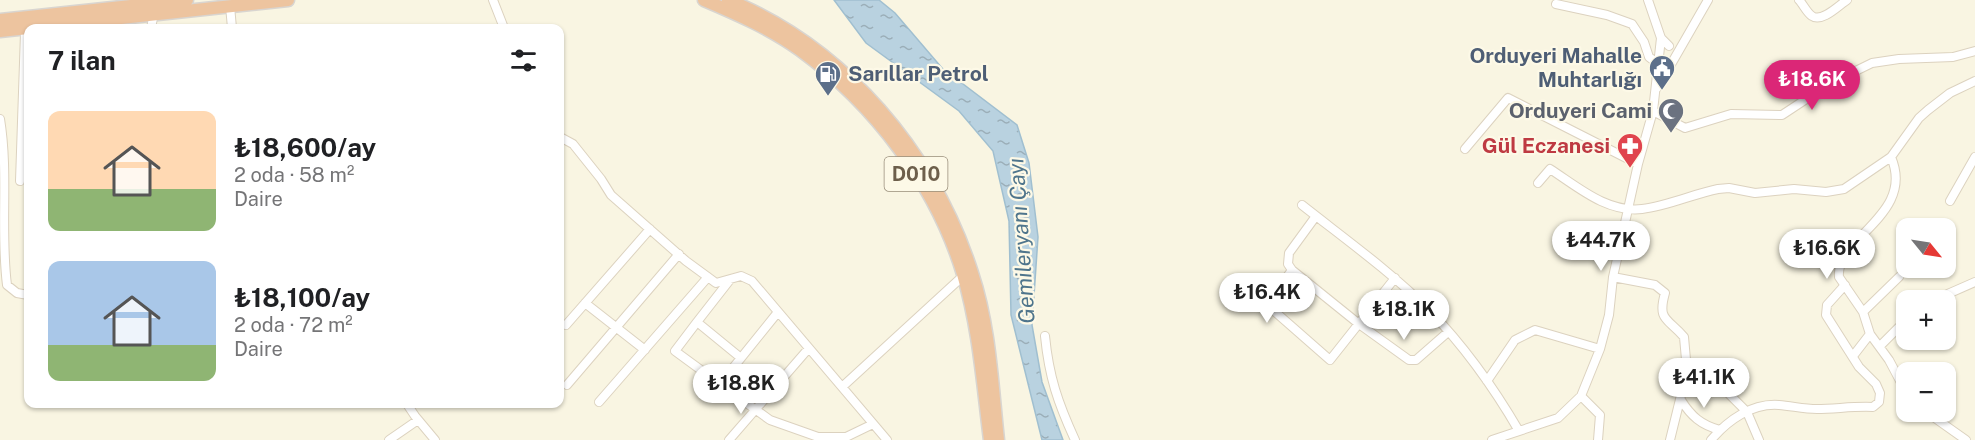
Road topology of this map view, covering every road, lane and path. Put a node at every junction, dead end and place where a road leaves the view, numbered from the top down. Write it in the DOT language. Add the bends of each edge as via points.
graph roads {
  1 [pos="187,0"];
  2 [pos="288,0"];
  3 [pos="493,0"];
  4 [pos="704,0"];
  5 [pos="728,0"];
  6 [pos="1648,0"];
  7 [pos="1708,0"];
  8 [pos="1799,0"];
  9 [pos="1847,0"];
  10 [pos="1556,4"];
  11 [pos="230,6"];
  12 [pos="154,13"];
  13 [pos="0,20"];
  14 [pos="60,24"];
  15 [pos="153,24"];
  16 [pos="232,24"];
  17 [pos="502,24"];
  18 [pos="24,28"];
  19 [pos="0,31"];
  20 [pos="1686,35"];
  21 [pos="1661,38"];
  22 [pos="1669,46"];
  23 [pos="1975,51"];
  24 [pos="1659,54"];
  25 [pos="1657,63"];
  26 [pos="1975,81"];
  27 [pos="1656,91"];
  28 [pos="1653,111"];
  29 [pos="0,119"];
  30 [pos="24,137"];
  31 [pos="564,139"];
  32 [pos="1465,149"];
  33 [pos="1892,157"];
  34 [pos="1975,157"];
  35 [pos="1638,164"];
  36 [pos="21,181"];
  37 [pos="1538,183"];
  38 [pos="1950,201"];
  39 [pos="1302,205"];
  40 [pos="1629,209"];
  41 [pos="1316,216"];
  42 [pos="650,229"];
  43 [pos="1563,231"];
  44 [pos="679,254"];
  45 [pos="1619,255"];
  46 [pos="1292,270"];
  47 [pos="963,276"];
  48 [pos="708,277"];
  49 [pos="1613,277"];
  50 [pos="1395,278"];
  51 [pos="1898,278"];
  52 [pos="729,281"];
  53 [pos="1975,282"];
  54 [pos="1845,285"];
  55 [pos="1956,290"];
  56 [pos="24,294"];
  57 [pos="585,303"];
  58 [pos="778,312"];
  59 [pos="1863,312"];
  60 [pos="697,322"];
  61 [pos="1359,324"];
  62 [pos="566,325"];
  63 [pos="616,328"];
  64 [pos="1896,330"];
  65 [pos="1448,332"];
  66 [pos="1870,334"];
  67 [pos="1045,336"];
  68 [pos="1880,346"];
  69 [pos="809,348"];
  70 [pos="1600,349"];
  71 [pos="645,350"];
  72 [pos="1853,356"];
  73 [pos="741,358"];
  74 [pos="1687,371"];
  75 [pos="1896,374"];
  76 [pos="1487,381"];
  77 [pos="720,384"];
  78 [pos="567,385"];
  79 [pos="842,387"];
  80 [pos="1581,396"];
  81 [pos="1681,400"];
  82 [pos="599,402"];
  83 [pos="410,408"];
  84 [pos="756,410"];
  85 [pos="1747,412"];
  86 [pos="418,420"];
  87 [pos="1941,422"];
  88 [pos="873,424"];
  89 [pos="1720,430"];
  90 [pos="1519,431"];
  91 [pos="389,440"];
  92 [pos="435,440"];
  93 [pos="729,440"];
  94 [pos="887,440"];
  95 [pos="990,440"];
  96 [pos="998,440"];
  97 [pos="1075,440"];
  98 [pos="1492,440"];
  99 [pos="1598,440"];
  100 [pos="1670,440"];
  101 [pos="1711,440"];
  102 [pos="1759,440"];
  103 [pos="1966,440"];
  1 -- 13 [label="highway"];
  2 -- 11 [label="highway"];
  3 -- 17 [label="street"];
  4 -- 47 [label="highway, D010" via="798,49 860,101 898,147 925,189"];
  5 -- 96 [label="highway, D010" via="788,30 848,76 898,130 918,159 947,210 973,275 990,359"];
  6 -- 21 [label="street"];
  7 -- 20 [label="street"];
  8 -- 9 [label="street" via="1816,17"];
  10 -- 25 [label="street" via="1632,24 1649,57"];
  11 -- 12 [label="highway"];
  11 -- 16 [label="street"];
  12 -- 14 [label="highway"];
  12 -- 15 [label="street"];
  18 -- 19 [label="highway"];
  20 -- 22 [label="street"];
  20 -- 27 [label="street"];
  21 -- 22 [label="street"];
  21 -- 24 [label="street"];
  22 -- 24 [label="street"];
  23 -- 28 [label="street" via="1953,57 1872,63 1829,84 1782,115 1731,114 1685,128"];
  24 -- 25 [label="street"];
  25 -- 27 [label="street"];
  26 -- 33 [label="street" via="1950,93 1919,118"];
  27 -- 28 [label="street"];
  28 -- 35 [label="street"];
  29 -- 56 [label="street" via="5,165 3,255 8,285"];
  30 -- 36 [label="street"];
  31 -- 42 [label="street" via="573,144 611,195"];
  32 -- 35 [label="street" via="1508,98"];
  33 -- 40 [label="street" via="1852,185 1835,191 1794,189 1755,194 1718,189"];
  33 -- 54 [label="street" via="1896,171 1893,192 1881,216 1843,257 1839,273"];
  34 -- 38 [label="street"];
  35 -- 40 [label="street"];
  37 -- 40 [label="street" via="1550,169 1589,195"];
  39 -- 41 [label="street"];
  40 -- 45 [label="street"];
  41 -- 46 [label="street" via="1289,253"];
  41 -- 50 [label="street"];
  42 -- 44 [label="street"];
  42 -- 57 [label="street"];
  43 -- 45 [label="street" via="1589,237"];
  44 -- 48 [label="street"];
  44 -- 63 [label="street"];
  45 -- 49 [label="street"];
  46 -- 61 [label="street"];
  46 -- 61 [label="street" via="1273,297 1273,310 1330,360"];
  47 -- 79 [label="street"];
  47 -- 95 [label="highway, D010" via="976,336"];
  48 -- 52 [label="street" via="716,283"];
  48 -- 71 [label="street"];
  49 -- 70 [label="street"];
  49 -- 74 [label="street" via="1655,285 1665,293 1661,312 1684,337"];
  50 -- 61 [label="street"];
  50 -- 65 [label="street"];
  51 -- 59 [label="street"];
  52 -- 58 [label="street" via="741,276 752,281"];
  52 -- 60 [label="street"];
  53 -- 55 [label="street"];
  54 -- 59 [label="street"];
  54 -- 72 [label="street" via="1827,305 1826,315"];
  57 -- 62 [label="street"];
  57 -- 63 [label="street"];
  58 -- 69 [label="street"];
  58 -- 73 [label="street"];
  59 -- 66 [label="street"];
  60 -- 73 [label="street"];
  60 -- 77 [label="street" via="675,351"];
  61 -- 65 [label="street" via="1410,361"];
  63 -- 71 [label="street"];
  63 -- 78 [label="street"];
  64 -- 68 [label="street"];
  65 -- 76 [label="street"];
  66 -- 68 [label="street"];
  66 -- 72 [label="street"];
  67 -- 97 [label="street" via="1058,402"];
  68 -- 75 [label="street"];
  69 -- 79 [label="street"];
  69 -- 84 [label="street"];
  70 -- 76 [label="street" via="1535,330 1515,340"];
  70 -- 80 [label="street"];
  71 -- 82 [label="street"];
  72 -- 85 [label="street" via="1879,388 1879,402 1873,407 1814,409 1773,405"];
  73 -- 77 [label="street"];
  74 -- 81 [label="street"];
  74 -- 85 [label="street" via="1710,370"];
  76 -- 90 [label="street"];
  77 -- 84 [label="street"];
  79 -- 88 [label="street"];
  80 -- 90 [label="street" via="1558,418"];
  80 -- 99 [label="street" via="1600,415"];
  81 -- 89 [label="street" via="1702,424"];
  81 -- 100 [label="street"];
  83 -- 86 [label="street"];
  84 -- 88 [label="street" via="770,420 818,437 846,437"];
  84 -- 93 [label="street"];
  85 -- 89 [label="street"];
  85 -- 102 [label="street"];
  86 -- 91 [label="street"];
  86 -- 92 [label="street"];
  87 -- 103 [label="street"];
  88 -- 94 [label="street"];
  89 -- 101 [label="street"];
  90 -- 98 [label="street"];
}
